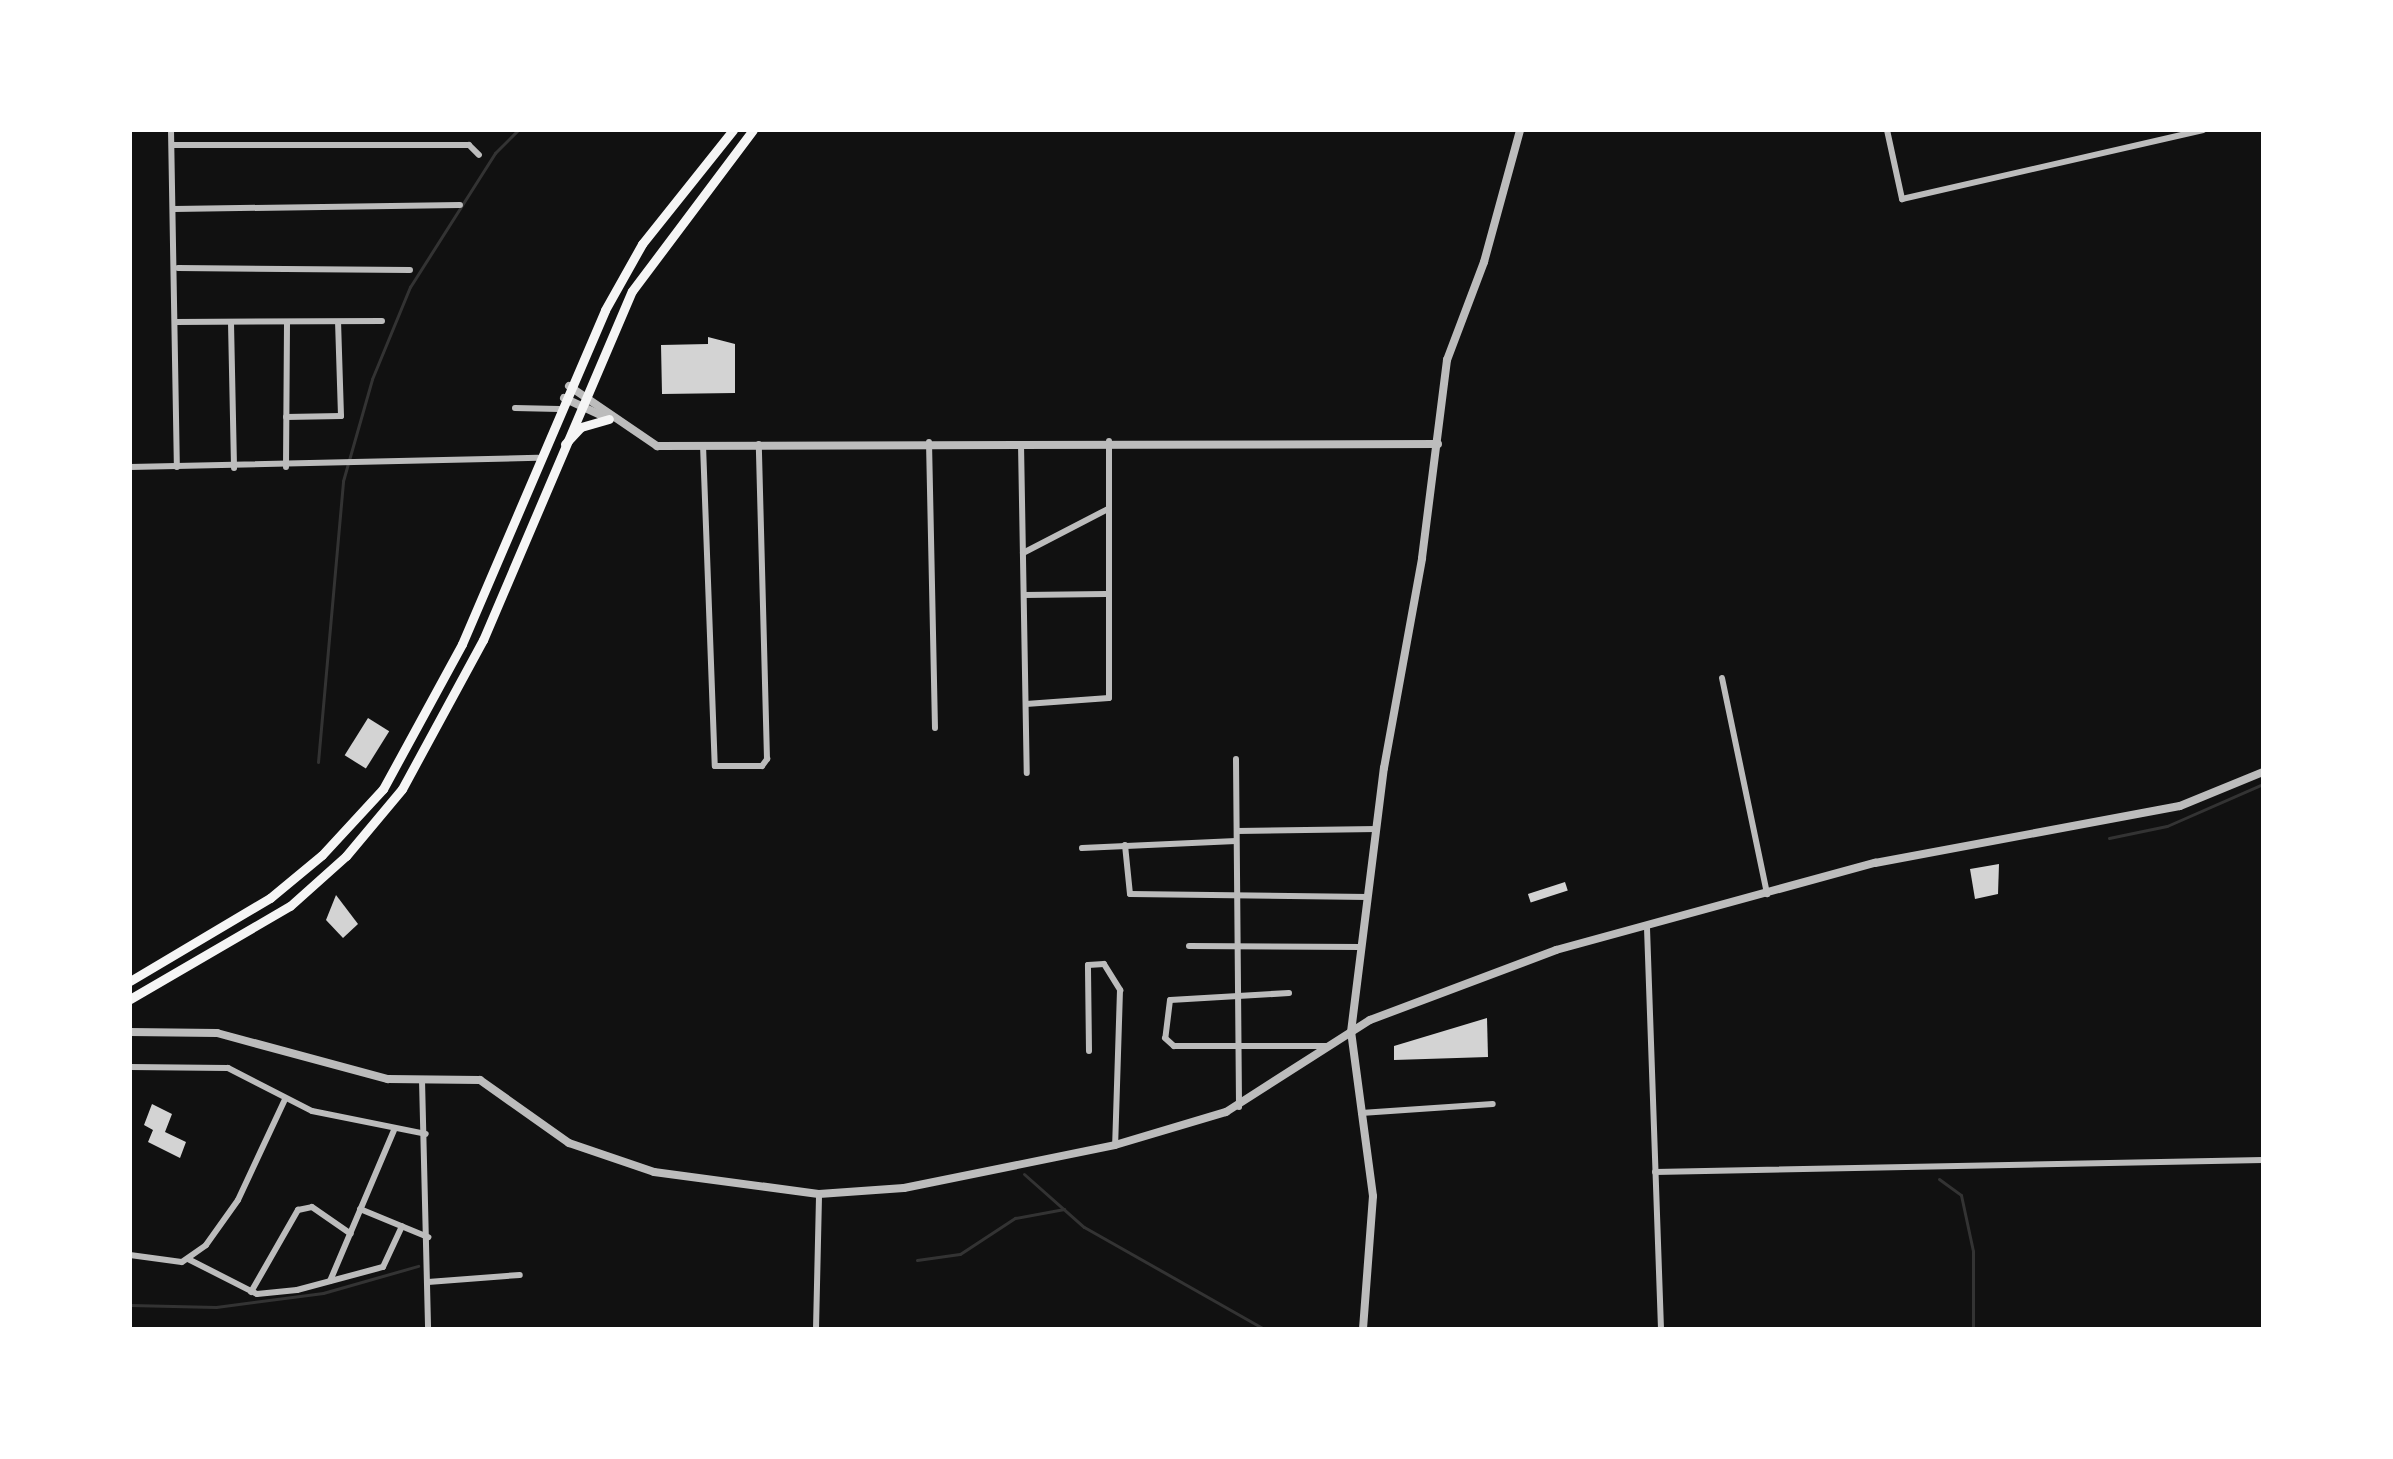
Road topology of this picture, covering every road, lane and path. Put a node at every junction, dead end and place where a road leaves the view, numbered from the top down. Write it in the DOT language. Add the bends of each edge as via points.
graph roads {
  1 [pos="171,130"];
  2 [pos="733,130"];
  3 [pos="753,130"];
  4 [pos="1520,130"];
  5 [pos="1887,130"];
  6 [pos="2203,130"];
  7 [pos="173,145"];
  8 [pos="479,155"];
  9 [pos="460,205"];
  10 [pos="174,209"];
  11 [pos="178,268"];
  12 [pos="410,270"];
  13 [pos="382,321"];
  14 [pos="175,322"];
  15 [pos="231,323"];
  16 [pos="338,323"];
  17 [pos="287,324"];
  18 [pos="569,386"];
  19 [pos="582,393"];
  20 [pos="564,398"];
  21 [pos="577,405"];
  22 [pos="515,408"];
  23 [pos="559,409"];
  24 [pos="286,417"];
  25 [pos="613,419"];
  26 [pos="1021,441"];
  27 [pos="1109,441"];
  28 [pos="929,442"];
  29 [pos="759,444"];
  30 [pos="1438,444"];
  31 [pos="703,445"];
  32 [pos="558,453"];
  33 [pos="538,458"];
  34 [pos="130,467"];
  35 [pos="177,467"];
  36 [pos="286,467"];
  37 [pos="234,468"];
  38 [pos="1108,509"];
  39 [pos="1023,553"];
  40 [pos="1106,594"];
  41 [pos="1024,595"];
  42 [pos="1722,678"];
  43 [pos="1026,704"];
  44 [pos="935,728"];
  45 [pos="1236,759"];
  46 [pos="2263,772"];
  47 [pos="1027,773"];
  48 [pos="1377,829"];
  49 [pos="1237,831"];
  50 [pos="1236,841"];
  51 [pos="1125,845"];
  52 [pos="1082,848"];
  53 [pos="1236,893"];
  54 [pos="1767,894"];
  55 [pos="1368,897"];
  56 [pos="1647,928"];
  57 [pos="1189,946"];
  58 [pos="1237,946"];
  59 [pos="1361,947"];
  60 [pos="130,981"];
  61 [pos="1289,993"];
  62 [pos="1238,995"];
  63 [pos="130,999"];
  64 [pos="130,1032"];
  65 [pos="1351,1032"];
  66 [pos="1330,1046"];
  67 [pos="1239,1048"];
  68 [pos="1089,1051"];
  69 [pos="130,1067"];
  70 [pos="422,1080"];
  71 [pos="285,1099"];
  72 [pos="1493,1104"];
  73 [pos="1239,1107"];
  74 [pos="1359,1113"];
  75 [pos="394,1130"];
  76 [pos="426,1134"];
  77 [pos="1115,1145"];
  78 [pos="2263,1160"];
  79 [pos="1655,1172"];
  80 [pos="819,1194"];
  81 [pos="360,1209"];
  82 [pos="402,1226"];
  83 [pos="351,1234"];
  84 [pos="428,1237"];
  85 [pos="130,1255"];
  86 [pos="188,1259"];
  87 [pos="520,1275"];
  88 [pos="330,1282"];
  89 [pos="428,1282"];
  90 [pos="251,1292"];
  91 [pos="428,1329"];
  92 [pos="816,1329"];
  93 [pos="1363,1329"];
  94 [pos="1661,1329"];
  1 -- 7 [label="street"];
  2 -- 18 [label="main road" via="642,244"];
  3 -- 19 [label="main road" via="646,264"];
  4 -- 30 [label="street" via="1484,262 1450,345"];
  5 -- 6 [label="street" via="1902,199"];
  7 -- 8 [label="street" via="469,145"];
  7 -- 10 [label="street"];
  9 -- 10 [label="street"];
  10 -- 11 [label="street"];
  11 -- 12 [label="street"];
  11 -- 14 [label="street"];
  13 -- 16 [label="street"];
  14 -- 15 [label="street"];
  14 -- 35 [label="street"];
  15 -- 17 [label="street"];
  15 -- 37 [label="street"];
  16 -- 17 [label="street"];
  16 -- 24 [label="street" via="341,416"];
  17 -- 24 [label="street"];
  18 -- 19 [label="street"];
  18 -- 20 [label="main road"];
  19 -- 21 [label="main road"];
  19 -- 25 [label="street"];
  20 -- 21 [label="street"];
  20 -- 23 [label="main road"];
  21 -- 25 [label="street"];
  21 -- 32 [label="main road"];
  22 -- 23 [label="street"];
  23 -- 33 [label="main road"];
  24 -- 36 [label="street"];
  25 -- 31 [label="street" via="657,446"];
  25 -- 32 [label="main road" via="581,427"];
  26 -- 27 [label="street"];
  26 -- 28 [label="street"];
  26 -- 39 [label="street"];
  27 -- 30 [label="street"];
  27 -- 38 [label="street"];
  28 -- 29 [label="street"];
  28 -- 44 [label="street"];
  29 -- 31 [label="street"];
  29 -- 31 [label="street" via="766,762 712,765"];
  30 -- 48 [label="street"];
  32 -- 63 [label="main road" via="443,726 373,826 290,906"];
  33 -- 36 [label="street"];
  33 -- 60 [label="main road" via="462,644 383,789 270,898"];
  34 -- 35 [label="street"];
  35 -- 37 [label="street"];
  36 -- 37 [label="street"];
  38 -- 39 [label="street"];
  38 -- 40 [label="street"];
  39 -- 41 [label="street"];
  40 -- 41 [label="street"];
  40 -- 43 [label="street" via="1106,702"];
  41 -- 43 [label="street"];
  42 -- 54 [label="street"];
  43 -- 47 [label="street"];
  45 -- 49 [label="street"];
  46 -- 54 [label="street" via="2180,806 1904,857"];
  48 -- 49 [label="street"];
  48 -- 55 [label="street"];
  49 -- 50 [label="street"];
  50 -- 51 [label="street"];
  50 -- 53 [label="street"];
  51 -- 52 [label="street"];
  51 -- 53 [label="street" via="1127,892"];
  53 -- 55 [label="street"];
  53 -- 58 [label="street"];
  54 -- 56 [label="street"];
  55 -- 59 [label="street"];
  56 -- 65 [label="street" via="1520,961"];
  56 -- 79 [label="street"];
  57 -- 58 [label="street"];
  58 -- 59 [label="street"];
  58 -- 62 [label="street"];
  59 -- 65 [label="street"];
  61 -- 62 [label="street"];
  62 -- 67 [label="street"];
  62 -- 67 [label="street" via="1170,1000 1163,1034 1174,1046"];
  64 -- 70 [label="street" via="217,1033 370,1076"];
  65 -- 66 [label="street"];
  65 -- 74 [label="street"];
  66 -- 67 [label="street"];
  66 -- 73 [label="street"];
  67 -- 73 [label="street"];
  68 -- 77 [label="street" via="1088,965 1104,964 1120,990"];
  69 -- 71 [label="street" via="228,1068"];
  70 -- 76 [label="street"];
  70 -- 80 [label="street" via="490,1084 569,1143 619,1164"];
  71 -- 75 [label="street"];
  71 -- 86 [label="street" via="221,1229"];
  72 -- 74 [label="street"];
  73 -- 77 [label="street"];
  74 -- 93 [label="street" via="1373,1196"];
  75 -- 76 [label="street"];
  75 -- 81 [label="street"];
  76 -- 84 [label="street"];
  77 -- 80 [label="street" via="904,1188"];
  78 -- 79 [label="street"];
  79 -- 94 [label="street"];
  80 -- 92 [label="street"];
  81 -- 82 [label="street"];
  81 -- 83 [label="street"];
  82 -- 84 [label="street"];
  82 -- 88 [label="street" via="383,1267"];
  83 -- 88 [label="street"];
  83 -- 90 [label="street" via="312,1207 298,1210"];
  84 -- 89 [label="street"];
  85 -- 86 [label="street" via="163,1263"];
  86 -- 90 [label="street"];
  87 -- 89 [label="street"];
  88 -- 90 [label="street"];
  89 -- 91 [label="street"];
}
